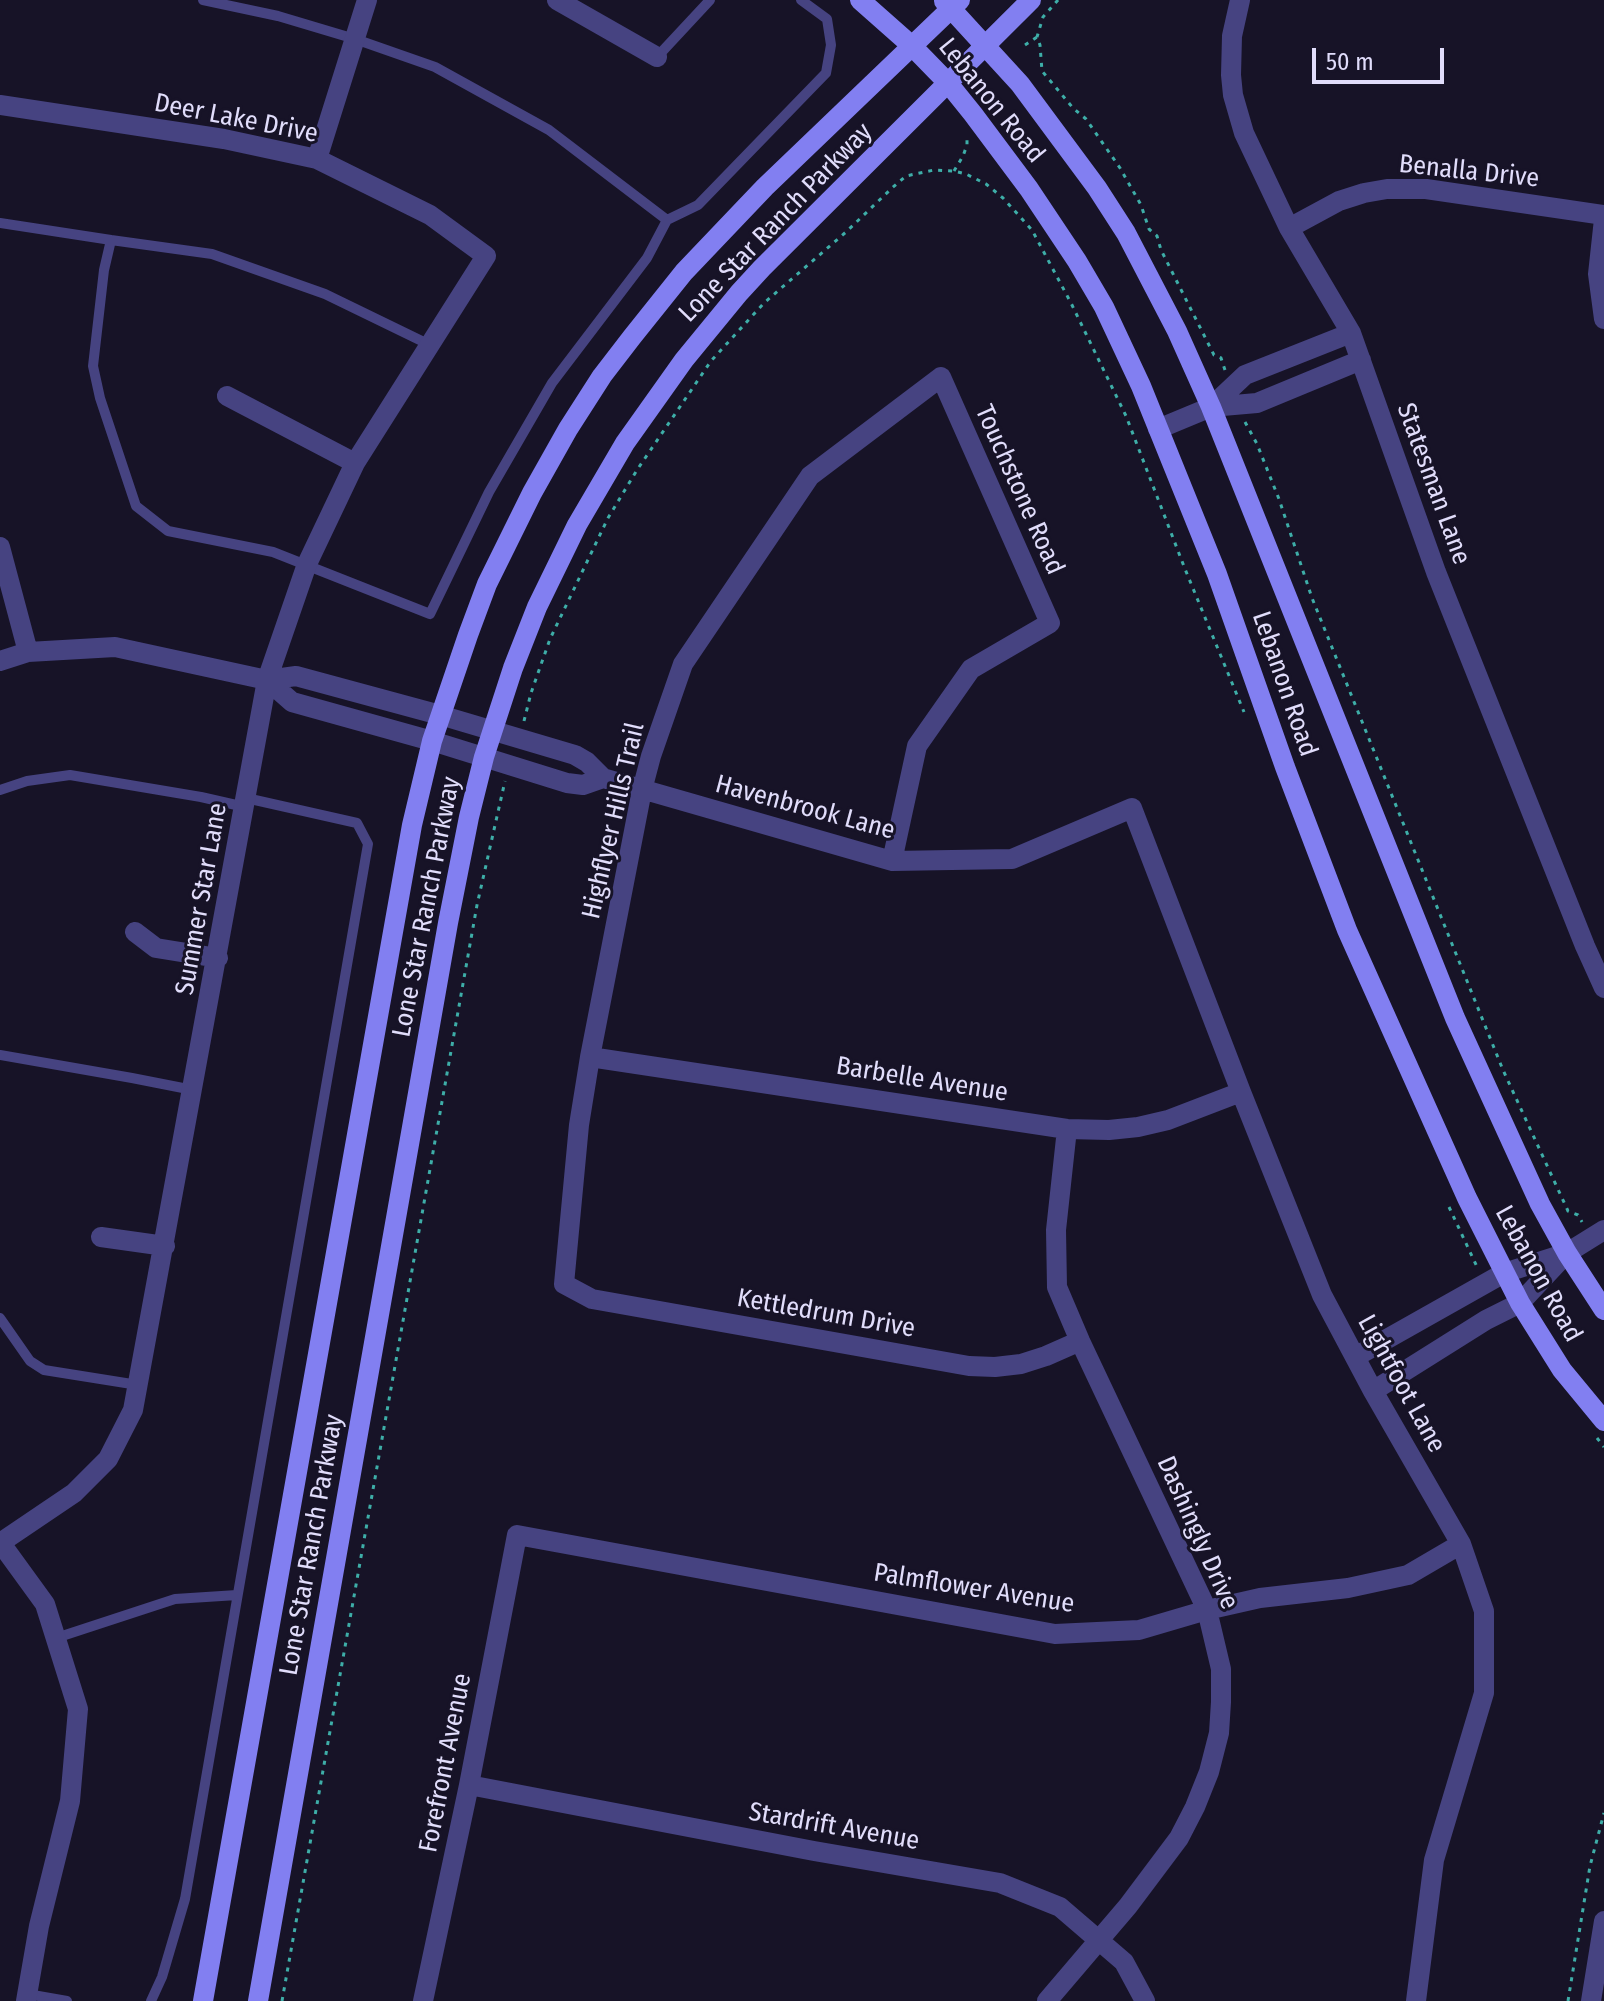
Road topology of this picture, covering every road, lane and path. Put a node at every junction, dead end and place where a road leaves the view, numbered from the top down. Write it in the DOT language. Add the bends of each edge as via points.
graph roads {
  1 [pos="203,0"];
  2 [pos="367,0"];
  3 [pos="557,0"];
  4 [pos="710,0"];
  5 [pos="801,0"];
  6 [pos="860,0"];
  7 [pos="1031,0"];
  8 [pos="1058,0"];
  9 [pos="1240,0"];
  10 [pos="951,3"];
  11 [pos="355,39"];
  12 [pos="986,45"];
  13 [pos="1025,45"];
  14 [pos="912,46"];
  15 [pos="657,57"];
  16 [pos="948,83"];
  17 [pos="0,105"];
  18 [pos="968,135"];
  19 [pos="317,159"];
  20 [pos="954,171"];
  21 [pos="1604,217"];
  22 [pos="667,220"];
  23 [pos="0,223"];
  24 [pos="1289,228"];
  25 [pos="111,240"];
  26 [pos="486,256"];
  27 [pos="1604,319"];
  28 [pos="1351,333"];
  29 [pos="430,345"];
  30 [pos="1361,360"];
  31 [pos="941,377"];
  32 [pos="227,396"];
  33 [pos="1211,407"];
  34 [pos="1158,429"];
  35 [pos="355,463"];
  36 [pos="0,547"];
  37 [pos="307,564"];
  38 [pos="28,652"];
  39 [pos="0,661"];
  40 [pos="267,680"];
  41 [pos="440,715"];
  42 [pos="1247,719"];
  43 [pos="493,731"];
  44 [pos="519,739"];
  45 [pos="432,741"];
  46 [pos="484,757"];
  47 [pos="509,764"];
  48 [pos="603,778"];
  49 [pos="0,790"];
  50 [pos="642,790"];
  51 [pos="246,803"];
  52 [pos="1132,808"];
  53 [pos="892,861"];
  54 [pos="135,932"];
  55 [pos="218,958"];
  56 [pos="1604,988"];
  57 [pos="0,1055"];
  58 [pos="590,1057"];
  59 [pos="193,1090"];
  60 [pos="1241,1092"];
  61 [pos="1067,1129"];
  62 [pos="1444,1197"];
  63 [pos="1604,1230"];
  64 [pos="101,1237"];
  65 [pos="165,1246"];
  66 [pos="1567,1253"];
  67 [pos="1504,1273"];
  68 [pos="564,1284"];
  69 [pos="1485,1284"];
  70 [pos="1520,1303"];
  71 [pos="1604,1310"];
  72 [pos="0,1318"];
  73 [pos="1080,1341"];
  74 [pos="1355,1357"];
  75 [pos="138,1385"];
  76 [pos="1373,1391"];
  77 [pos="1600,1428"];
  78 [pos="1604,1447"];
  79 [pos="517,1535"];
  80 [pos="0,1543"];
  81 [pos="1461,1544"];
  82 [pos="237,1595"];
  83 [pos="1207,1610"];
  84 [pos="56,1638"];
  85 [pos="469,1785"];
  86 [pos="1604,1813"];
  87 [pos="1604,1921"];
  88 [pos="1100,1941"];
  89 [pos="26,1998"];
  90 [pos="67,2001"];
  91 [pos="151,2001"];
  92 [pos="203,2001"];
  93 [pos="258,2001"];
  94 [pos="282,2001"];
  95 [pos="423,2001"];
  96 [pos="1047,2001"];
  97 [pos="1145,2001"];
  98 [pos="1416,2001"];
  99 [pos="1568,2001"];
  100 [pos="1591,2001"];
  1 -- 11 [label="lane"];
  2 -- 11 [label="street"];
  3 -- 15 [label="street"];
  4 -- 15 [label="lane"];
  5 -- 22 [label="lane" via="827,19 831,45 826,73 698,205"];
  6 -- 14 [label="main road, Lebanon Road"];
  7 -- 12 [label="main road, Lone Star Ranch Parkway"];
  8 -- 13 [label="path" via="1043,17 1037,37"];
  9 -- 24 [label="street, Statesman Lane" via="1230,56 1233,95 1244,133"];
  10 -- 12 [label="main road, Lebanon Road"];
  10 -- 14 [label="main road, Lone Star Ranch Parkway"];
  11 -- 19 [label="street"];
  11 -- 22 [label="lane" via="435,67 549,130"];
  12 -- 16 [label="main road, Lone Star Ranch Parkway"];
  12 -- 33 [label="main road, Lebanon Road" via="1059,134 1126,233"];
  14 -- 16 [label="main road, Lebanon Road"];
  14 -- 41 [label="main road, Lone Star Ranch Parkway" via="684,272 602,376 508,539"];
  16 -- 34 [label="main road, Lebanon Road" via="1077,261 1104,307"];
  16 -- 43 [label="main road, Lone Star Ranch Parkway" via="739,293 655,399 553,570"];
  17 -- 19 [label="street, Deer Lake Drive" via="224,139"];
  18 -- 20 [label="path"];
  19 -- 26 [label="street, Deer Lake Drive" via="430,215"];
  20 -- 42 [label="path" via="986,184 1032,230 1126,416"];
  20 -- 44 [label="path" via="906,176 764,303 711,361 601,531 550,639"];
  21 -- 24 [label="street, Benalla Drive" via="1426,189 1387,189 1339,201"];
  21 -- 27 [label="street" via="1598,274"];
  22 -- 37 [label="lane" via="647,258 552,383 489,492 430,614"];
  23 -- 25 [label="lane"];
  24 -- 28 [label="street, Statesman Lane"];
  25 -- 29 [label="lane" via="212,254 325,294"];
  25 -- 37 [label="lane" via="93,366 136,506 168,531"];
  26 -- 29 [label="street, Summer Star Lane"];
  28 -- 30 [label="street, Statesman Lane"];
  28 -- 33 [label="street" via="1245,375"];
  29 -- 35 [label="street, Summer Star Lane"];
  30 -- 33 [label="street" via="1257,403"];
  30 -- 56 [label="street, Statesman Lane" via="1436,572"];
  31 -- 50 [label="street, Highflyer Hills Trail" via="810,476 683,664"];
  31 -- 53 [label="street, Touchstone Road" via="1050,623 971,669 917,746"];
  32 -- 35 [label="street"];
  33 -- 34 [label="street"];
  33 -- 66 [label="main road, Lebanon Road" via="1455,1018"];
  34 -- 67 [label="main road, Lebanon Road" via="1217,574 1347,930"];
  35 -- 37 [label="street, Summer Star Lane"];
  36 -- 38 [label="street"];
  37 -- 40 [label="street, Summer Star Lane"];
  38 -- 39 [label="street, Havenbrook Lane"];
  38 -- 40 [label="street, Havenbrook Lane" via="115,647"];
  40 -- 41 [label="street, Havenbrook Lane" via="296,676"];
  40 -- 45 [label="street, Havenbrook Lane" via="292,702"];
  40 -- 51 [label="street, Summer Star Lane"];
  41 -- 43 [label="street, Havenbrook Lane"];
  41 -- 45 [label="main road, Lone Star Ranch Parkway"];
  43 -- 44 [label="street, Havenbrook Lane"];
  43 -- 46 [label="main road, Lone Star Ranch Parkway"];
  44 -- 48 [label="street, Havenbrook Lane" via="575,755"];
  45 -- 46 [label="street, Havenbrook Lane"];
  45 -- 92 [label="main road, Lone Star Ranch Parkway" via="406,852"];
  46 -- 47 [label="street, Havenbrook Lane"];
  46 -- 93 [label="main road, Lone Star Ranch Parkway" via="448,923"];
  47 -- 48 [label="street, Havenbrook Lane" via="567,783 583,785"];
  47 -- 94 [label="path" via="477,905"];
  48 -- 50 [label="street, Havenbrook Lane"];
  49 -- 51 [label="lane" via="70,775"];
  50 -- 53 [label="street, Havenbrook Lane"];
  50 -- 58 [label="street, Highflyer Hills Trail"];
  51 -- 55 [label="street, Summer Star Lane"];
  51 -- 82 [label="lane" via="357,823 368,844"];
  52 -- 53 [label="street, Havenbrook Lane" via="1012,859"];
  52 -- 60 [label="street, Lightfoot Lane"];
  54 -- 55 [label="street" via="156,948"];
  55 -- 59 [label="street, Summer Star Lane"];
  57 -- 59 [label="lane"];
  58 -- 61 [label="street, Barbelle Avenue"];
  58 -- 68 [label="street, Highflyer Hills Trail"];
  59 -- 65 [label="street, Summer Star Lane"];
  60 -- 61 [label="street, Barbelle Avenue" via="1138,1127"];
  60 -- 74 [label="street, Lightfoot Lane" via="1322,1295"];
  61 -- 73 [label="street, Dashingly Drive" via="1056,1230 1057,1287"];
  62 -- 69 [label="path"];
  63 -- 66 [label="street"];
  64 -- 65 [label="street"];
  65 -- 75 [label="street, Summer Star Lane"];
  66 -- 67 [label="street"];
  66 -- 70 [label="street"];
  66 -- 71 [label="main road, Lebanon Road"];
  67 -- 69 [label="street"];
  67 -- 70 [label="main road, Lebanon Road"];
  68 -- 73 [label="street, Kettledrum Drive" via="592,1299 969,1366 1021,1364"];
  69 -- 74 [label="street"];
  70 -- 76 [label="street"];
  70 -- 77 [label="main road, Lebanon Road"];
  72 -- 75 [label="lane" via="30,1361 44,1370"];
  73 -- 83 [label="street, Dashingly Drive"];
  74 -- 76 [label="street, Lightfoot Lane"];
  75 -- 80 [label="street, Summer Star Lane" via="133,1410 108,1459 74,1493"];
  76 -- 81 [label="street, Lightfoot Lane"];
  77 -- 78 [label="path"];
  79 -- 83 [label="street, Palmflower Avenue" via="1055,1634 1139,1630"];
  79 -- 85 [label="street, Forefront Avenue"];
  80 -- 84 [label="street" via="45,1604"];
  81 -- 83 [label="street, Palmflower Avenue" via="1408,1575"];
  81 -- 98 [label="street, Lightfoot Lane" via="1484,1611 1484,1693 1434,1860"];
  82 -- 84 [label="lane" via="175,1599"];
  82 -- 91 [label="lane" via="185,1899"];
  83 -- 88 [label="street, Dashingly Drive" via="1221,1669 1219,1733 1209,1772 1179,1838"];
  84 -- 89 [label="street" via="78,1709 72,1785"];
  85 -- 88 [label="street, Stardrift Avenue" via="1000,1883 1060,1907"];
  85 -- 95 [label="street, Forefront Avenue"];
  86 -- 99 [label="path"];
  87 -- 100 [label="street"];
  88 -- 96 [label="street, Dashingly Drive"];
  88 -- 97 [label="street, Stardrift Avenue" via="1124,1962"];
  89 -- 90 [label="lane"];
}
